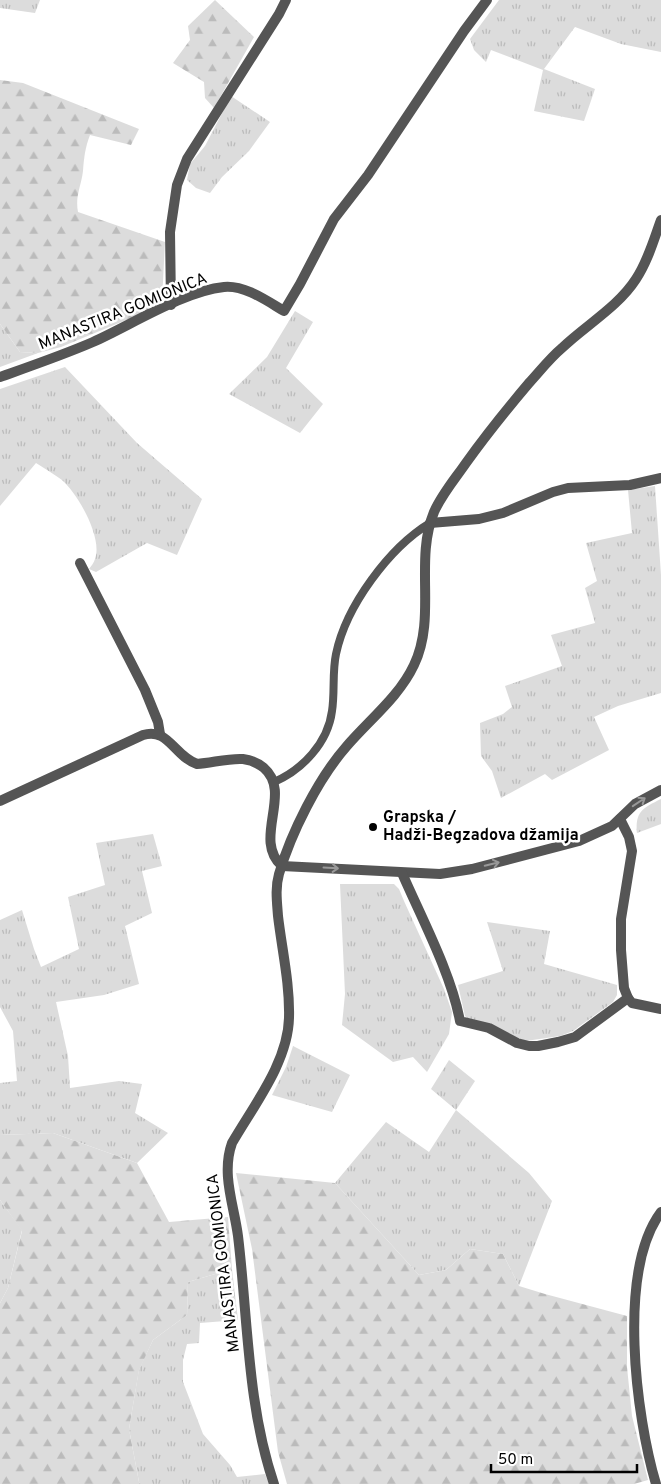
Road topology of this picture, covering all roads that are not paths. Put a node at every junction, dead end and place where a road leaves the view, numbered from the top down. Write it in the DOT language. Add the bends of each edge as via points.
graph roads {
  1 [pos="286,0"];
  2 [pos="487,0"];
  3 [pos="661,220"];
  4 [pos="171,305"];
  5 [pos="0,377"];
  6 [pos="661,478"];
  7 [pos="430,523"];
  8 [pos="80,563"];
  9 [pos="160,734"];
  10 [pos="274,782"];
  11 [pos="661,790"];
  12 [pos="0,801"];
  13 [pos="620,820"];
  14 [pos="282,866"];
  15 [pos="402,873"];
  16 [pos="628,998"];
  17 [pos="661,1009"];
  18 [pos="661,1212"];
  19 [pos="274,1484"];
  20 [pos="656,1484"];
  1 -- 4 [label="street" via="187,159 177,185 170,232"];
  2 -- 4 [label="street, MANASTIRA GOMIONICA" via="368,175 334,219 284,311 241,289 225,287"];
  3 -- 7 [label="street, MANASTIRA GOMIONICA" via="636,279 620,299 561,349 495,423 440,500"];
  4 -- 5 [label="street, MANASTIRA GOMIONICA" via="94,342"];
  6 -- 7 [label="street" via="630,485 568,488 503,513 479,519"];
  7 -- 10 [label="lane" via="409,537 358,599 336,654 330,723 324,737 306,761 290,775"];
  7 -- 14 [label="street, MANASTIRA GOMIONICA" via="424,564 425,624 414,665 397,692 346,747 321,780"];
  8 -- 9 [label="street" via="145,690"];
  9 -- 10 [label="street" via="190,762 249,760 270,773"];
  9 -- 12 [label="street" via="143,734"];
  10 -- 14 [label="street" via="276,790 270,840 274,856"];
  13 -- 11 [label="street, one-way" via="635,804"];
  15 -- 13 [label="street, one-way" via="440,874 526,856 579,841"];
  13 -- 16 [label="street" via="632,851 621,950 624,988"];
  14 -- 15 [label="street, one-way"];
  14 -- 19 [label="street, MANASTIRA GOMIONICA" via="277,894 289,1018 286,1040 279,1063 232,1143 226,1170 238,1234 260,1435"];
  15 -- 16 [label="street" via="447,976 460,1021 490,1028 517,1043 538,1046 575,1037"];
  16 -- 17 [label="street" via="639,1006"];
  18 -- 20 [label="street" via="646,1241 636,1289 637,1388"];
}
